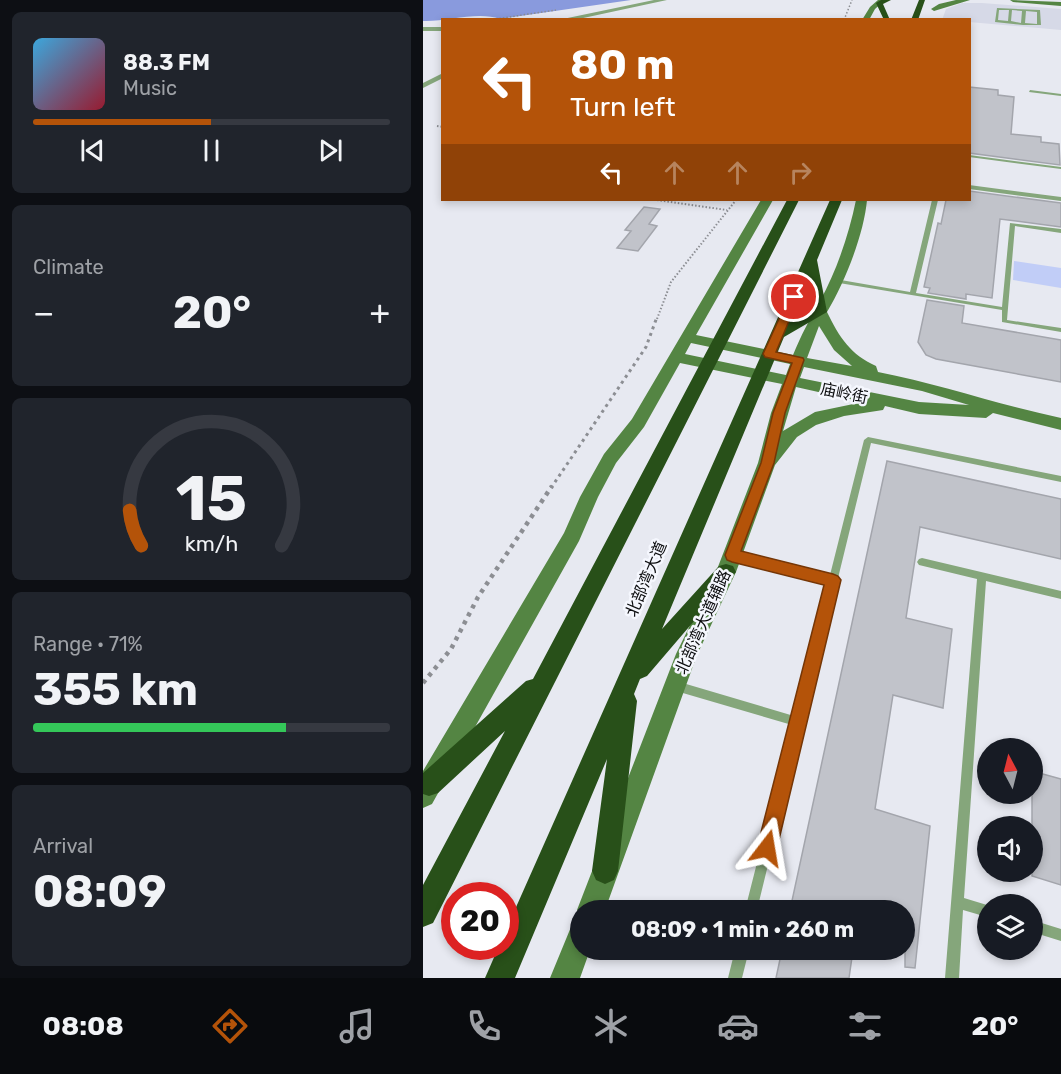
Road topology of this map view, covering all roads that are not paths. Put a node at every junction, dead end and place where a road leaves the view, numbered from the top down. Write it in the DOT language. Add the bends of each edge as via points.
graph roads {
  1 [pos="664,0"];
  2 [pos="888,0"];
  3 [pos="896,0"];
  4 [pos="922,0"];
  5 [pos="937,0"];
  6 [pos="967,0"];
  7 [pos="1013,0"];
  8 [pos="879,1"];
  9 [pos="1061,4"];
  10 [pos="934,9"];
  11 [pos="1011,9"];
  12 [pos="1024,10"];
  13 [pos="571,18"];
  14 [pos="866,18"];
  15 [pos="887,18"];
  16 [pos="887,18"];
  17 [pos="915,18"];
  18 [pos="931,18"];
  19 [pos="1009,22"];
  20 [pos="1023,24"];
  21 [pos="423,29"];
  22 [pos="441,29"];
  23 [pos="441,76"];
  24 [pos="425,85"];
  25 [pos="441,87"];
  26 [pos="1030,92"];
  27 [pos="1061,95"];
  28 [pos="971,156"];
  29 [pos="1061,168"];
  30 [pos="971,187"];
  31 [pos="1061,199"];
  32 [pos="766,201"];
  33 [pos="792,201"];
  34 [pos="836,201"];
  35 [pos="863,201"];
  36 [pos="935,201"];
  37 [pos="1061,231"];
  38 [pos="810,259"];
  39 [pos="835,281"];
  40 [pos="913,294"];
  41 [pos="1005,309"];
  42 [pos="821,312"];
  43 [pos="1061,330"];
  44 [pos="777,335"];
  45 [pos="687,338"];
  46 [pos="718,344"];
  47 [pos="769,354"];
  48 [pos="676,357"];
  49 [pos="799,360"];
  50 [pos="708,364"];
  51 [pos="760,375"];
  52 [pos="791,381"];
  53 [pos="924,386"];
  54 [pos="919,408"];
  55 [pos="1015,414"];
  56 [pos="1061,424"];
  57 [pos="767,463"];
  58 [pos="1061,479"];
  59 [pos="922,562"];
  60 [pos="729,564"];
  61 [pos="982,577"];
  62 [pos="833,580"];
  63 [pos="1061,595"];
  64 [pos="544,680"];
  65 [pos="628,681"];
  66 [pos="675,686"];
  67 [pos="798,722"];
  68 [pos="426,790"];
  69 [pos="605,872"];
  70 [pos="595,900"];
  71 [pos="754,900"];
  72 [pos="958,902"];
  73 [pos="977,909"];
  74 [pos="423,913"];
  75 [pos="1043,929"];
  76 [pos="1061,935"];
  77 [pos="572,960"];
  78 [pos="740,960"];
  79 [pos="500,978"];
  80 [pos="565,978"];
  81 [pos="735,978"];
  82 [pos="952,978"];
  1 -- 13 [label="street"];
  2 -- 8 [label="highway"];
  3 -- 16 [label="highway"];
  4 -- 17 [label="highway"];
  5 -- 10 [label="main road"];
  6 -- 10 [label="main road"];
  7 -- 9 [label="main road"];
  8 -- 14 [label="main road"];
  8 -- 15 [label="highway"];
  10 -- 18 [label="main road"];
  11 -- 12 [label="lane"];
  11 -- 19 [label="lane"];
  11 -- 19 [label="lane" via="998,9 996,21"];
  12 -- 20 [label="lane"];
  12 -- 20 [label="lane" via="1039,11 1039,25"];
  19 -- 20 [label="lane"];
  21 -- 22 [label="street"];
  23 -- 24 [label="street"];
  24 -- 25 [label="street"];
  26 -- 27 [label="lane"];
  28 -- 29 [label="lane"];
  30 -- 31 [label="lane"];
  32 -- 45 [label="main road"];
  33 -- 46 [label="highway"];
  34 -- 38 [label="highway, 北部湾大道"];
  35 -- 39 [label="main road, 北部湾大道辅路"];
  36 -- 40 [label="lane"];
  37 -- 41 [label="lane" via="1012,224"];
  38 -- 42 [label="highway"];
  38 -- 44 [label="highway, 北部湾大道"];
  39 -- 40 [label="lane"];
  39 -- 42 [label="main road, 北部湾大道辅路"];
  40 -- 41 [label="lane"];
  41 -- 43 [label="lane" via="1004,321"];
  42 -- 44 [label="highway"];
  42 -- 49 [label="main road, 北部湾大道辅路"];
  42 -- 53 [label="main road" via="834,343 858,365"];
  44 -- 47 [label="highway, 北部湾大道"];
  45 -- 46 [label="main road, 庙岭街"];
  45 -- 48 [label="main road"];
  46 -- 47 [label="main road, 庙岭街"];
  46 -- 50 [label="highway"];
  47 -- 49 [label="main road, 庙岭街"];
  47 -- 51 [label="highway, 北部湾大道"];
  48 -- 50 [label="main road, 庙岭街"];
  48 -- 68 [label="main road" via="638,423 610,459 573,536"];
  49 -- 52 [label="main road, 北部湾大道辅路"];
  49 -- 53 [label="main road, 庙岭街"];
  50 -- 51 [label="main road, 庙岭街"];
  50 -- 64 [label="highway"];
  51 -- 52 [label="main road, 庙岭街"];
  51 -- 65 [label="highway, 北部湾大道"];
  52 -- 54 [label="main road, 庙岭街"];
  52 -- 57 [label="main road, 北部湾大道辅路"];
  53 -- 55 [label="main road, 庙岭街"];
  54 -- 55 [label="main road, 庙岭街"];
  54 -- 57 [label="main road" via="848,408 818,418 791,433"];
  55 -- 56 [label="main road, 庙岭街"];
  57 -- 60 [label="main road, 北部湾大道辅路"];
  58 -- 62 [label="lane" via="868,440"];
  59 -- 61 [label="lane"];
  60 -- 62 [label="lane"];
  60 -- 65 [label="highway"];
  60 -- 66 [label="main road, 北部湾大道辅路"];
  61 -- 63 [label="lane"];
  61 -- 72 [label="lane"];
  62 -- 67 [label="lane"];
  64 -- 68 [label="highway"];
  64 -- 74 [label="highway"];
  65 -- 69 [label="highway"];
  65 -- 79 [label="highway, 北部湾大道"];
  66 -- 67 [label="lane"];
  66 -- 69 [label="main road, 北部湾大道辅路"];
  67 -- 71 [label="lane"];
  69 -- 70 [label="main road, 北部湾大道辅路"];
  72 -- 73 [label="lane"];
  72 -- 82 [label="lane"];
  75 -- 76 [label="lane"];
  77 -- 80 [label="main road"];
  78 -- 81 [label="lane"];
}
